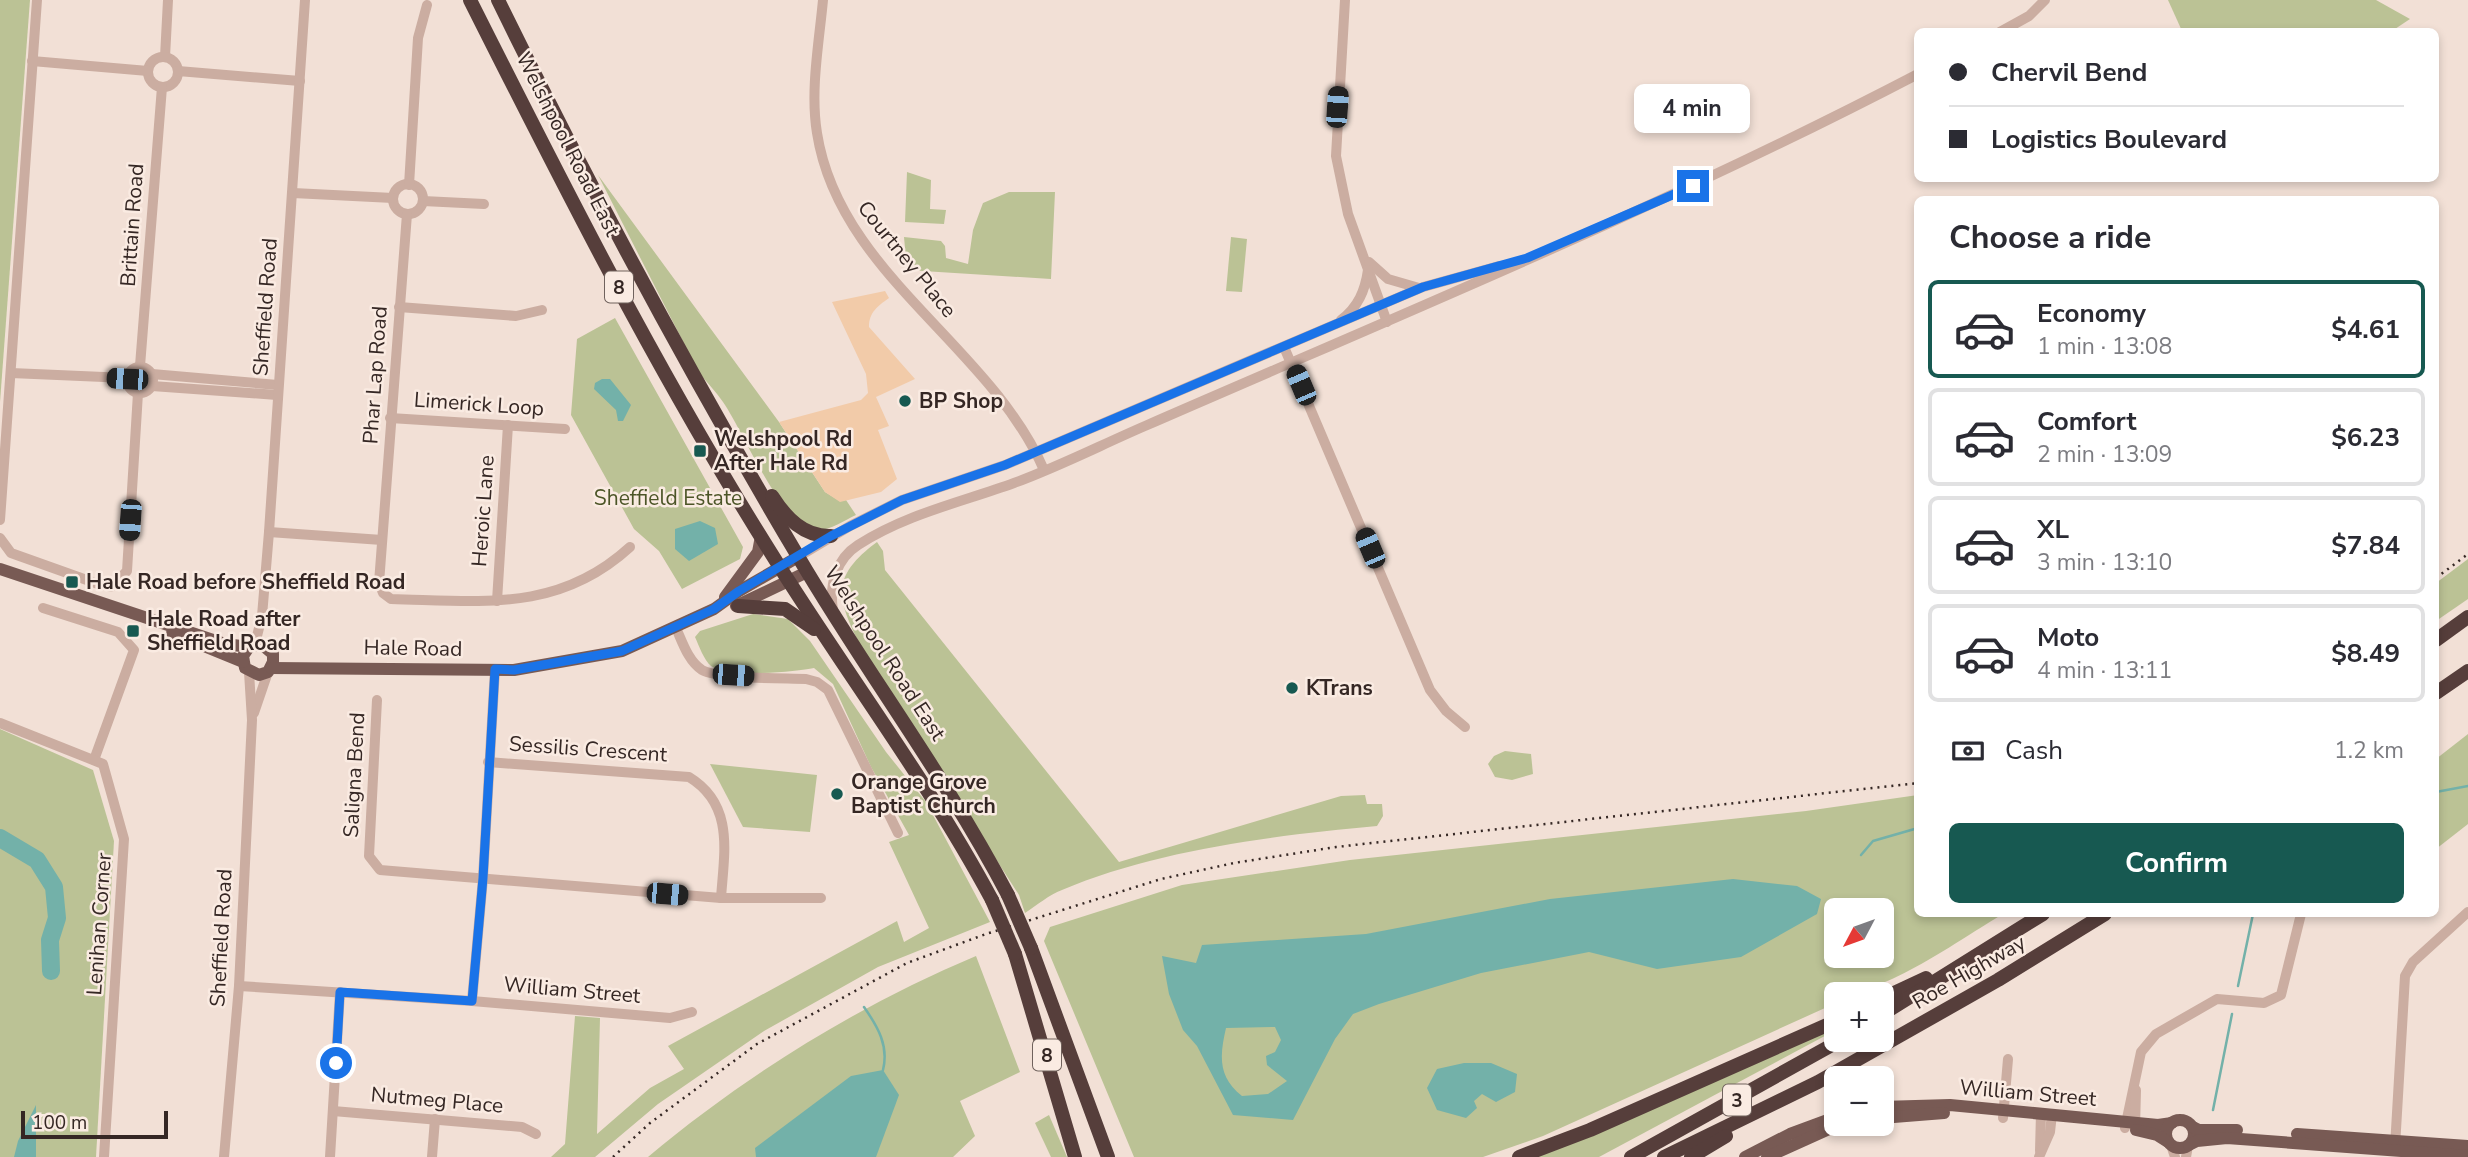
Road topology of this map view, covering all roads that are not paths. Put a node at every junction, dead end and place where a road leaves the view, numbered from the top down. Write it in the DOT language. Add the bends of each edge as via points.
graph roads {
  1 [pos="37,0"];
  2 [pos="168,0"];
  3 [pos="306,0"];
  4 [pos="470,0"];
  5 [pos="498,0"];
  6 [pos="823,0"];
  7 [pos="1345,0"];
  8 [pos="2045,0"];
  9 [pos="427,5"];
  10 [pos="2007,28"];
  11 [pos="165,57"];
  12 [pos="33,61"];
  13 [pos="148,71"];
  14 [pos="178,71"];
  15 [pos="1914,76"];
  16 [pos="300,81"];
  17 [pos="162,87"];
  18 [pos="409,185"];
  19 [pos="293,193"];
  20 [pos="393,198"];
  21 [pos="423,201"];
  22 [pos="484,204"];
  23 [pos="407,214"];
  24 [pos="1527,258"];
  25 [pos="1367,259"];
  26 [pos="1421,288"];
  27 [pos="1380,305"];
  28 [pos="400,307"];
  29 [pos="542,310"];
  30 [pos="1387,321"];
  31 [pos="1329,327"];
  32 [pos="1284,347"];
  33 [pos="1292,362"];
  34 [pos="140,366"];
  35 [pos="11,373"];
  36 [pos="152,374"];
  37 [pos="127,379"];
  38 [pos="183,383"];
  39 [pos="152,386"];
  40 [pos="702,387"];
  41 [pos="278,390"];
  42 [pos="138,393"];
  43 [pos="390,418"];
  44 [pos="508,425"];
  45 [pos="565,429"];
  46 [pos="1036,451"];
  47 [pos="1044,470"];
  48 [pos="0,520"];
  49 [pos="270,532"];
  50 [pos="761,536"];
  51 [pos="831,536"];
  52 [pos="0,538"];
  53 [pos="382,540"];
  54 [pos="630,547"];
  55 [pos="798,557"];
  56 [pos="780,568"];
  57 [pos="0,571"];
  58 [pos="807,572"];
  59 [pos="789,582"];
  60 [pos="497,601"];
  61 [pos="718,606"];
  62 [pos="738,606"];
  63 [pos="43,608"];
  64 [pos="834,614"];
  65 [pos="132,615"];
  66 [pos="2468,617"];
  67 [pos="676,628"];
  68 [pos="2439,638"];
  69 [pos="826,639"];
  70 [pos="261,648"];
  71 [pos="309,666"];
  72 [pos="246,667"];
  73 [pos="495,669"];
  74 [pos="269,670"];
  75 [pos="2468,671"];
  76 [pos="2439,691"];
  77 [pos="377,700"];
  78 [pos="252,720"];
  79 [pos="0,723"];
  80 [pos="1465,727"];
  81 [pos="94,760"];
  82 [pos="488,762"];
  83 [pos="898,833"];
  84 [pos="483,878"];
  85 [pos="721,898"];
  86 [pos="821,898"];
  87 [pos="2468,912"];
  88 [pos="2038,917"];
  89 [pos="2100,917"];
  90 [pos="2300,917"];
  91 [pos="1996,944"];
  92 [pos="239,986"];
  93 [pos="340,992"];
  94 [pos="1894,993"];
  95 [pos="472,1001"];
  96 [pos="1894,1007"];
  97 [pos="692,1012"];
  98 [pos="1824,1026"];
  99 [pos="1824,1049"];
  100 [pos="2008,1059"];
  101 [pos="1818,1082"];
  102 [pos="1894,1107"];
  103 [pos="333,1111"];
  104 [pos="2004,1114"];
  105 [pos="1894,1117"];
  106 [pos="2046,1117"];
  107 [pos="435,1119"];
  108 [pos="1824,1121"];
  109 [pos="2172,1123"];
  110 [pos="2130,1125"];
  111 [pos="2193,1128"];
  112 [pos="1824,1131"];
  113 [pos="536,1134"];
  114 [pos="2395,1146"];
  115 [pos="2171,1148"];
  116 [pos="2188,1149"];
  117 [pos="2466,1152"];
  118 [pos="2040,1156"];
  119 [pos="104,1157"];
  120 [pos="224,1157"];
  121 [pos="330,1157"];
  122 [pos="432,1157"];
  123 [pos="1075,1157"];
  124 [pos="1108,1157"];
  125 [pos="1518,1157"];
  126 [pos="1631,1157"];
  127 [pos="1664,1157"];
  128 [pos="1691,1157"];
  129 [pos="1745,1157"];
  130 [pos="1767,1157"];
  1 -- 12 [label="street"];
  2 -- 11 [label="street"];
  3 -- 16 [label="street, Sheffield Road"];
  4 -- 50 [label="highway, Welshpool Road East / 8" via="554,168"];
  5 -- 40 [label="highway, Welshpool Road East / 8" via="578,163"];
  6 -- 46 [label="street, Courtney Place" via="816,130 829,183 864,243 1003,401"];
  7 -- 25 [label="street" via="1336,156 1348,214"];
  8 -- 10 [label="street"];
  9 -- 18 [label="street" via="418,38"];
  11 -- 13 [label="street" via="155,59"];
  11 -- 14 [label="street" via="173,60"];
  12 -- 13 [label="street"];
  12 -- 35 [label="street"];
  13 -- 17 [label="street" via="151,80"];
  14 -- 16 [label="street"];
  14 -- 17 [label="street" via="174,83"];
  15 -- 24 [label="street" via="1736,167"];
  16 -- 19 [label="street, Sheffield Road"];
  17 -- 34 [label="street, Brittain Road"];
  18 -- 20 [label="street" via="398,188"];
  18 -- 21 [label="street" via="419,190"];
  19 -- 20 [label="street"];
  19 -- 41 [label="street, Sheffield Road"];
  20 -- 23 [label="street" via="397,209"];
  21 -- 22 [label="street"];
  21 -- 23 [label="street" via="416,212"];
  23 -- 28 [label="street, Phar Lap Road"];
  24 -- 26 [label="street"];
  24 -- 30 [label="street"];
  25 -- 26 [label="street" via="1388,279"];
  25 -- 27 [label="street"];
  25 -- 31 [label="street" via="1365,289 1357,304"];
  26 -- 27 [label="street"];
  27 -- 30 [label="street"];
  27 -- 31 [label="street"];
  28 -- 29 [label="street" via="516,316"];
  28 -- 43 [label="street, Phar Lap Road"];
  30 -- 33 [label="street"];
  31 -- 32 [label="street"];
  32 -- 33 [label="street"];
  32 -- 46 [label="street"];
  33 -- 47 [label="street"];
  33 -- 80 [label="street" via="1430,690"];
  34 -- 36 [label="street"];
  34 -- 37 [label="street" via="131,370"];
  35 -- 37 [label="street"];
  35 -- 48 [label="street"];
  36 -- 38 [label="street"];
  36 -- 39 [label="street"];
  37 -- 42 [label="street" via="129,388"];
  38 -- 39 [label="street"];
  38 -- 41 [label="street"];
  39 -- 42 [label="street"];
  40 -- 51 [label="highway, 8" via="721,404 783,510 810,535"];
  40 -- 55 [label="highway, Welshpool Road East / 8"];
  41 -- 49 [label="street, Sheffield Road"];
  42 -- 52 [label="street" via="127,571 121,580 111,587 10,553"];
  43 -- 44 [label="street, Limerick Loop"];
  43 -- 53 [label="street, Phar Lap Road"];
  44 -- 45 [label="street, Limerick Loop"];
  44 -- 60 [label="street, Heroic Lane"];
  46 -- 47 [label="street, Courtney Place"];
  46 -- 51 [label="street" via="926,490"];
  47 -- 64 [label="street" via="906,520 866,540 845,556 835,575"];
  49 -- 53 [label="street"];
  49 -- 70 [label="street, Sheffield Road"];
  50 -- 56 [label="highway, Welshpool Road East / 8"];
  50 -- 61 [label="main road" via="758,552"];
  51 -- 55 [label="street"];
  53 -- 60 [label="street, Phar Lap Road" via="379,583 391,599"];
  54 -- 60 [label="street" via="606,566 561,589 517,601"];
  55 -- 56 [label="main road, Hale Road"];
  55 -- 58 [label="highway, Welshpool Road East / 8"];
  56 -- 59 [label="highway, Welshpool Road East / 8"];
  56 -- 61 [label="main road, Hale Road"];
  57 -- 65 [label="main road, Hale Road"];
  58 -- 59 [label="main road, Hale Road"];
  58 -- 64 [label="highway, Welshpool Road East / 8"];
  59 -- 62 [label="main road, Hale Road"];
  59 -- 69 [label="highway, Welshpool Road East / 8"];
  61 -- 62 [label="main road, Hale Road"];
  61 -- 67 [label="main road, Hale Road"];
  62 -- 69 [label="highway" via="785,609"];
  63 -- 81 [label="street" via="118,632 134,650"];
  64 -- 124 [label="highway, Welshpool Road East / 8, bridge" via="942,778 1008,895"];
  65 -- 70 [label="main road, Hale Road" via="225,644"];
  65 -- 72 [label="main road, Hale Road"];
  66 -- 68 [label="highway"];
  67 -- 73 [label="main road, Hale Road" via="622,651 514,670"];
  67 -- 83 [label="street" via="690,658 702,670 806,679 828,690"];
  69 -- 123 [label="highway, Welshpool Road East / 8, bridge" via="921,779 992,900 1015,954"];
  70 -- 71 [label="main road, Hale Road"];
  70 -- 72 [label="main road"];
  70 -- 74 [label="main road"];
  71 -- 73 [label="main road, Hale Road"];
  71 -- 74 [label="main road, Hale Road"];
  72 -- 74 [label="main road, Hale Road" via="259,675"];
  72 -- 78 [label="street, Sheffield Road"];
  73 -- 82 [label="street"];
  74 -- 78 [label="street, Sheffield Road"];
  75 -- 76 [label="highway"];
  77 -- 84 [label="street, Saligna Bend" via="371,862 385,872"];
  78 -- 92 [label="street, Sheffield Road"];
  79 -- 81 [label="street"];
  81 -- 119 [label="street, Lenihan Corner" via="103,764 124,839"];
  82 -- 84 [label="street"];
  82 -- 85 [label="street, Sessilis Crescent" via="689,777 710,796 724,821"];
  84 -- 85 [label="street"];
  84 -- 95 [label="street"];
  85 -- 86 [label="street"];
  87 -- 114 [label="street" via="2413,962 2405,976"];
  88 -- 91 [label="highway, Roe Highway"];
  89 -- 101 [label="highway, Roe Highway / 3"];
  90 -- 110 [label="street" via="2281,995 2264,1003 2217,999 2147,1042"];
  91 -- 94 [label="highway"];
  91 -- 96 [label="highway, Roe Highway"];
  92 -- 93 [label="street, William Street"];
  92 -- 120 [label="street, Sheffield Road"];
  93 -- 95 [label="street, William Street"];
  93 -- 103 [label="street"];
  95 -- 97 [label="street, William Street" via="670,1018"];
  98 -- 125 [label="highway"];
  99 -- 126 [label="highway, 3"];
  100 -- 104 [label="street"];
  101 -- 127 [label="highway, Roe Highway / 3"];
  101 -- 128 [label="highway"];
  102 -- 104 [label="main road, William Street" via="1950,1105"];
  103 -- 107 [label="street, Nutmeg Place"];
  103 -- 121 [label="street"];
  104 -- 105 [label="main road, William Street"];
  104 -- 106 [label="main road, William Street"];
  106 -- 110 [label="main road, William Street"];
  106 -- 118 [label="street"];
  107 -- 113 [label="street, Nutmeg Place" via="527,1127"];
  107 -- 122 [label="street"];
  108 -- 129 [label="main road"];
  109 -- 110 [label="main road, William Street"];
  109 -- 111 [label="main road" via="2181,1120"];
  109 -- 115 [label="main road" via="2167,1130"];
  110 -- 115 [label="main road, William Street" via="2152,1133"];
  111 -- 114 [label="main road"];
  111 -- 116 [label="main road"];
  112 -- 130 [label="main road"];
  114 -- 116 [label="main road" via="2227,1138 2197,1141"];
  114 -- 117 [label="main road"];
  114 -- 117 [label="main road" via="2442,1144"];
  115 -- 116 [label="main road"];
}
